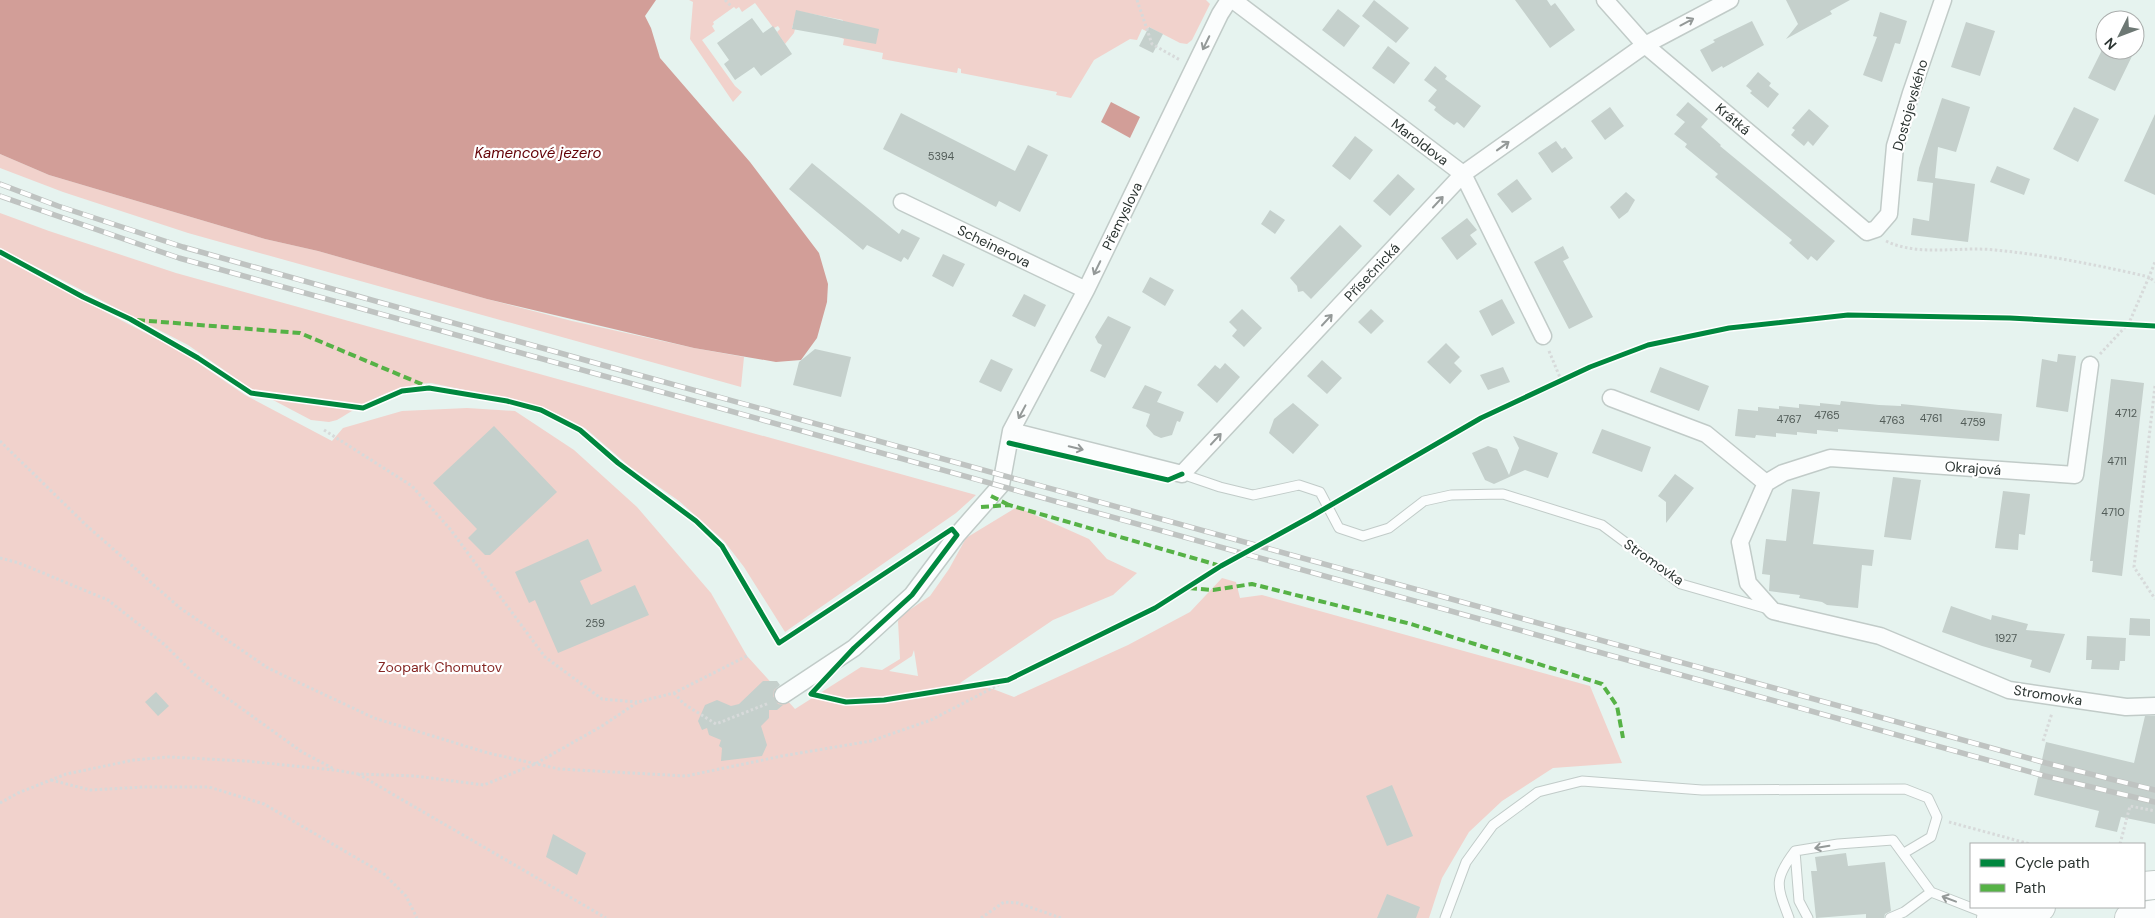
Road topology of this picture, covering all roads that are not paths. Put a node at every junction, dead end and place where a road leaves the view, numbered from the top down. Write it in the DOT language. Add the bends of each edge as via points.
graph roads {
  1 [pos="1231,0"];
  2 [pos="1605,0"];
  3 [pos="1730,0"];
  4 [pos="1943,0"];
  5 [pos="1645,45"];
  6 [pos="1464,174"];
  7 [pos="902,202"];
  8 [pos="1868,232"];
  9 [pos="1086,290"];
  10 [pos="1543,336"];
  11 [pos="2090,365"];
  12 [pos="1611,398"];
  13 [pos="1011,431"];
  14 [pos="1182,474"];
  15 [pos="1766,483"];
  16 [pos="1773,611"];
  17 [pos="783,695"];
  18 [pos="2155,706"];
  19 [pos="1795,851"];
  20 [pos="1904,853"];
  21 [pos="1931,892"];
  22 [pos="1970,908"];
  23 [pos="1971,908"];
  24 [pos="2036,908"];
  25 [pos="2155,914"];
  26 [pos="1993,917"];
  27 [pos="1445,918"];
  28 [pos="1789,918"];
  29 [pos="1808,918"];
  30 [pos="1890,918"];
  31 [pos="2129,918"];
  1 -- 6 [label="street, Maroldova"];
  1 -- 9 [label="street, Přemyslova, one-way" via="1220,14"];
  2 -- 5 [label="street, Krátká"];
  5 -- 3 [label="street, Přísečnická, one-way"];
  4 -- 8 [label="street, Dostojevského" via="1896,146 1889,214"];
  6 -- 5 [label="street, Přísečnická, one-way"];
  5 -- 8 [label="street, Krátká"];
  6 -- 10 [label="street, Maroldova"];
  14 -- 6 [label="street, Přísečnická, one-way"];
  7 -- 9 [label="street, Scheinerova"];
  9 -- 13 [label="street, Přemyslova, one-way"];
  11 -- 15 [label="street, Okrajová" via="2075,475 1830,458 1783,473"];
  12 -- 15 [label="street" via="1706,434"];
  13 -- 14 [label="street, one-way"];
  13 -- 17 [label="street, Přemyslova" via="1001,486 957,535 912,595 854,648"];
  14 -- 16 [label="lane, Stromovka" via="1252,495 1299,484 1320,492 1339,528 1363,536 1389,528 1424,501 1451,495 1503,494 1602,525 1680,584"];
  15 -- 16 [label="street" via="1740,542 1748,583"];
  16 -- 18 [label="street, Stromovka" via="1880,636 2009,690 2126,707"];
  20 -- 19 [label="lane, one-way" via="1893,840"];
  19 -- 28 [label="lane" via="1782,868 1778,889"];
  19 -- 29 [label="lane" via="1799,901"];
  20 -- 21 [label="lane"];
  20 -- 27 [label="lane" via="1931,837 1937,817 1928,798 1905,789 1702,790 1582,780 1538,792 1493,825 1466,862"];
  22 -- 21 [label="lane, one-way"];
  21 -- 30 [label="lane"];
  26 -- 23 [label="lane, one-way"];
  24 -- 26 [label="highway"];
  25 -- 31 [label="highway"];
}
